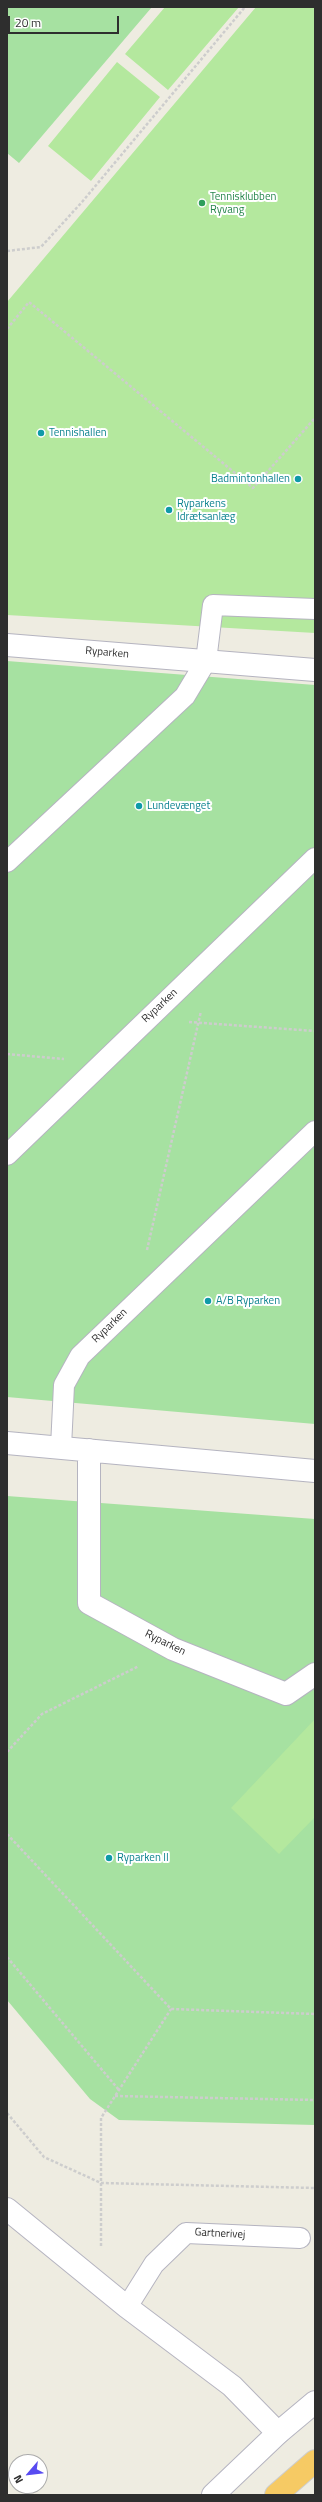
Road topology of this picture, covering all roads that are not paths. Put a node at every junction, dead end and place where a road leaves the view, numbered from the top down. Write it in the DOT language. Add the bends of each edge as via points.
graph roads {
  1 [pos="315,609"];
  2 [pos="7,645"];
  3 [pos="206,661"];
  4 [pos="315,670"];
  5 [pos="315,858"];
  6 [pos="7,862"];
  7 [pos="315,1131"];
  8 [pos="7,1155"];
  9 [pos="7,1442"];
  10 [pos="61,1447"];
  11 [pos="89,1450"];
  12 [pos="315,1471"];
  13 [pos="315,1674"];
  14 [pos="7,2209"];
  15 [pos="300,2238"];
  16 [pos="127,2307"];
  17 [pos="315,2402"];
  18 [pos="278,2434"];
  19 [pos="315,2461"];
  20 [pos="213,2495"];
  21 [pos="276,2495"];
  1 -- 3 [label="lane" via="213,605"];
  2 -- 3 [label="street, Ryparken"];
  3 -- 4 [label="street, Ryparken"];
  3 -- 6 [label="lane" via="185,696"];
  5 -- 8 [label="lane, Ryparken"];
  7 -- 10 [label="lane, Ryparken" via="80,1356 64,1385"];
  9 -- 10 [label="street"];
  10 -- 11 [label="street"];
  11 -- 12 [label="street"];
  11 -- 13 [label="street, Ryparken" via="89,1603 173,1648 286,1694"];
  14 -- 16 [label="street"];
  15 -- 16 [label="lane, Gartnerivej" via="186,2233 154,2264"];
  16 -- 18 [label="street" via="232,2386"];
  17 -- 18 [label="street"];
  18 -- 20 [label="street"];
  19 -- 21 [label="highway"];
}
